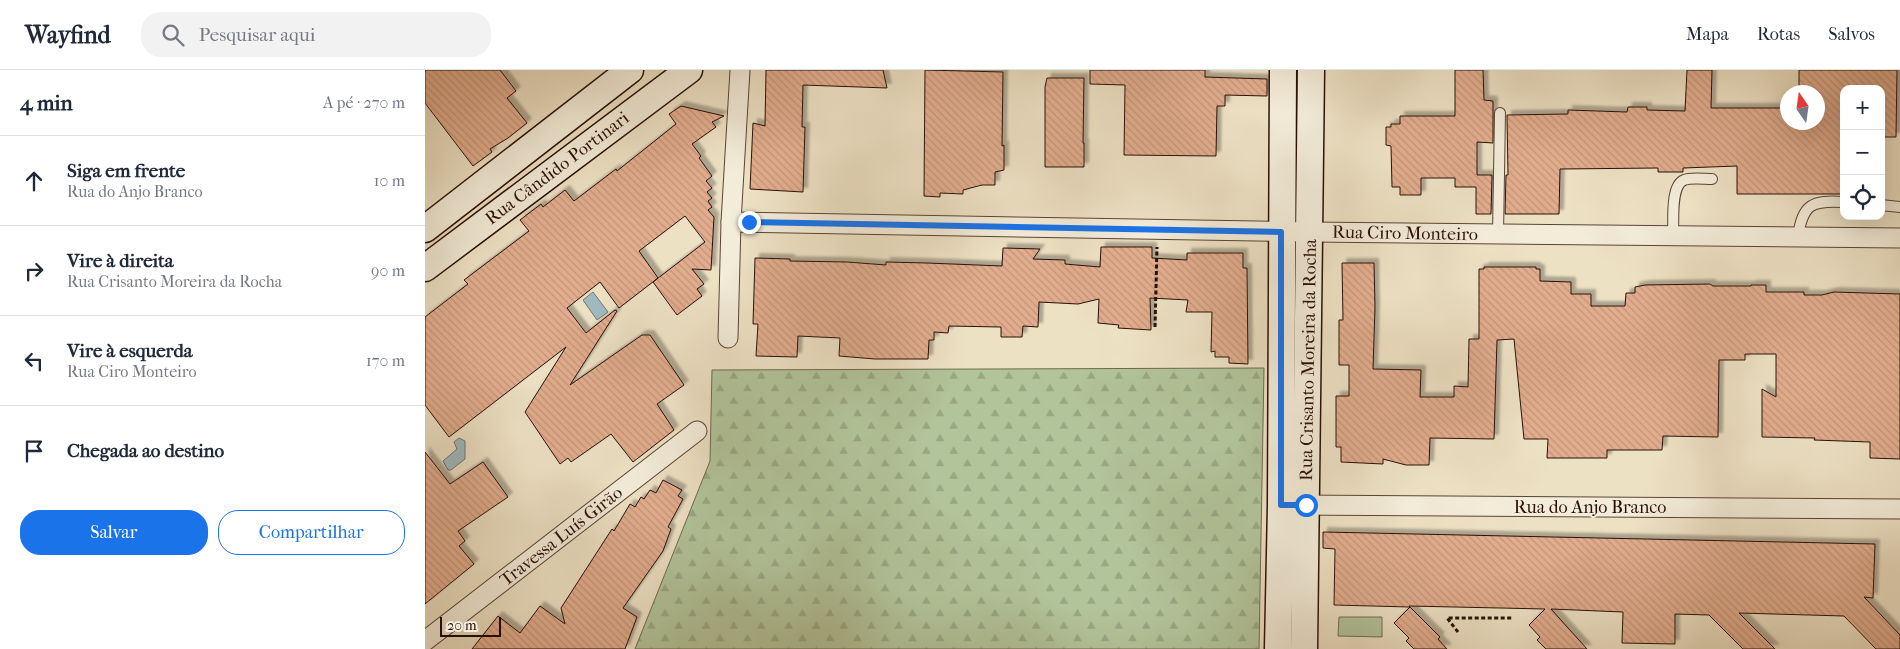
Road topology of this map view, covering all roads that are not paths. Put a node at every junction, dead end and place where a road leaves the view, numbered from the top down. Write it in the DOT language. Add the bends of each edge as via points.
graph roads {
  1 [pos="630,70"];
  2 [pos="689,70"];
  3 [pos="740,70"];
  4 [pos="1283,70"];
  5 [pos="1311,70"];
  6 [pos="1500,113"];
  7 [pos="1711,179"];
  8 [pos="1840,202"];
  9 [pos="1885,205"];
  10 [pos="1900,207"];
  11 [pos="731,222"];
  12 [pos="425,229"];
  13 [pos="1281,232"];
  14 [pos="1310,232"];
  15 [pos="1498,234"];
  16 [pos="1673,235"];
  17 [pos="1798,236"];
  18 [pos="1900,238"];
  19 [pos="425,268"];
  20 [pos="728,338"];
  21 [pos="697,431"];
  22 [pos="1281,505"];
  23 [pos="1306,505"];
  24 [pos="1900,509"];
  25 [pos="425,641"];
  26 [pos="437,649"];
  27 [pos="1278,649"];
  28 [pos="1304,649"];
  1 -- 12 [label="main road, Rua Cândido Portinari"];
  2 -- 19 [label="main road, Rua Cândido Portinari"];
  3 -- 11 [label="street"];
  4 -- 13 [label="main road, Rua Crisanto Moreira da Rocha"];
  5 -- 14 [label="main road, Rua Crisanto Moreira da Rocha"];
  6 -- 15 [label="lane"];
  7 -- 16 [label="lane" via="1685,180 1677,186"];
  8 -- 17 [label="lane" via="1811,205 1800,220"];
  9 -- 10 [label="lane"];
  11 -- 13 [label="street, Rua Ciro Monteiro"];
  11 -- 20 [label="street"];
  13 -- 14 [label="street, Rua Ciro Monteiro"];
  13 -- 22 [label="main road, Rua Crisanto Moreira da Rocha"];
  14 -- 15 [label="street, Rua Ciro Monteiro"];
  14 -- 23 [label="main road, Rua Crisanto Moreira da Rocha"];
  15 -- 16 [label="street, Rua Ciro Monteiro"];
  16 -- 17 [label="street, Rua Ciro Monteiro"];
  17 -- 18 [label="street, Rua Ciro Monteiro"];
  21 -- 25 [label="street, Travessa Luís Girão"];
  22 -- 23 [label="street, Rua do Anjo Branco"];
  22 -- 27 [label="main road, Rua Crisanto Moreira da Rocha"];
  23 -- 24 [label="street, Rua do Anjo Branco"];
  23 -- 28 [label="main road, Rua Crisanto Moreira da Rocha"];
  25 -- 26 [label="street"];
}
